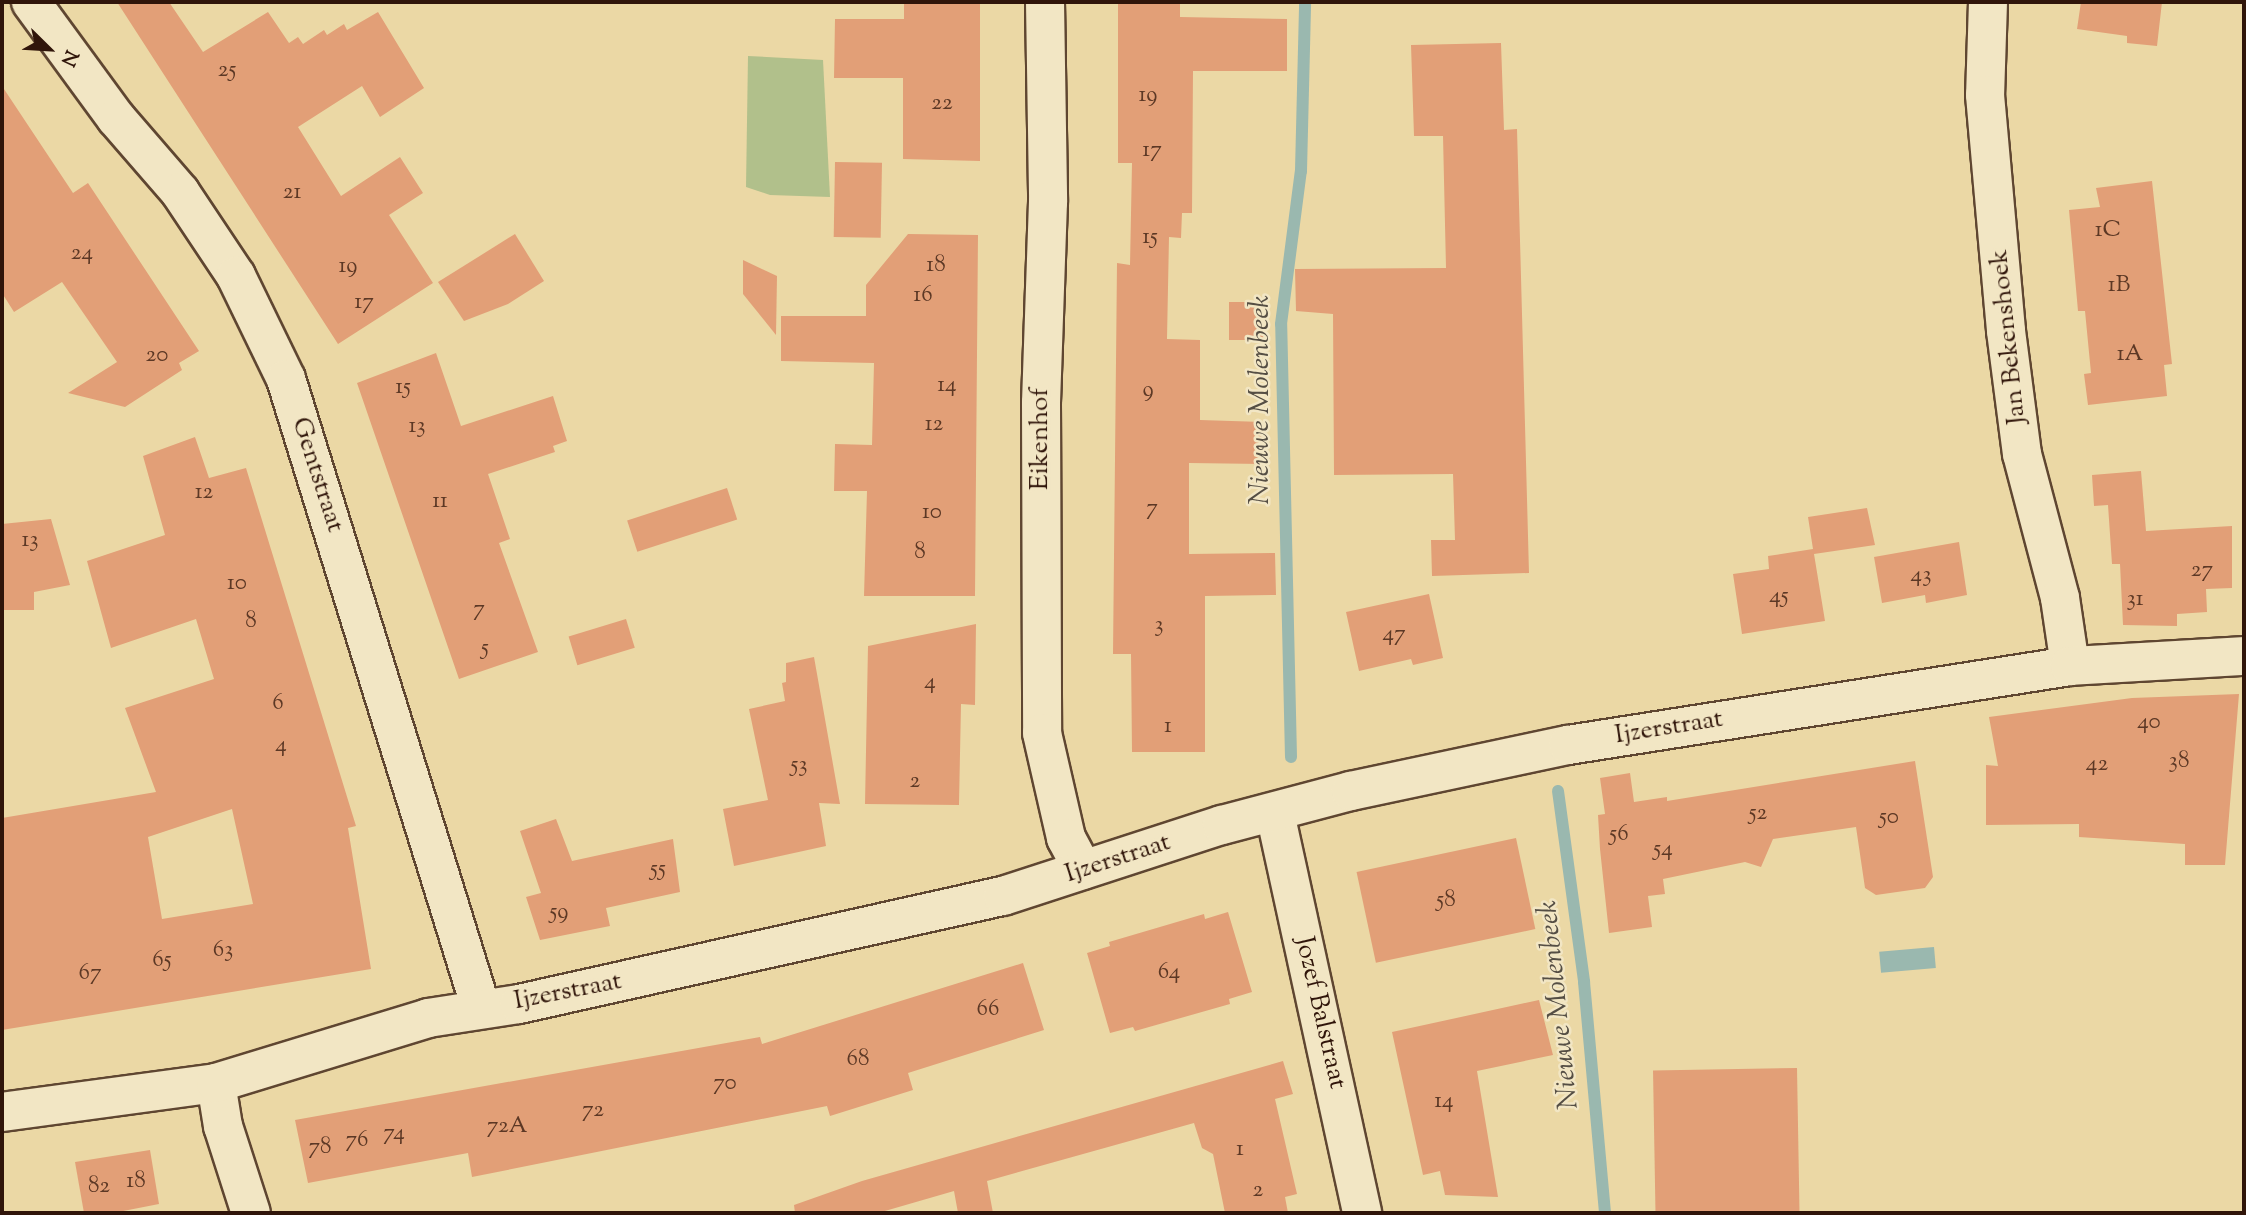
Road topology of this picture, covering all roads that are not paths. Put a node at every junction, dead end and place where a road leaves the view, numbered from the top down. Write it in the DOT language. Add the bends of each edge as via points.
graph roads {
  1 [pos="31,2"];
  2 [pos="1045,2"];
  3 [pos="1988,2"];
  4 [pos="2244,656"];
  5 [pos="2070,666"];
  6 [pos="1275,813"];
  7 [pos="1083,870"];
  8 [pos="481,1008"];
  9 [pos="216,1083"];
  10 [pos="2,1112"];
  11 [pos="251,1213"];
  12 [pos="1362,1213"];
  1 -- 8 [label="street, Gentstraat" via="116,118 187,203 236,276 286,379"];
  2 -- 7 [label="street, Eikenhof" via="1048,202 1041,402 1042,733 1066,838"];
  3 -- 5 [label="street, Jan Bekenshoek" via="1985,95 2006,331 2022,454 2060,598"];
  4 -- 5 [label="street, Ijzerstraat"];
  5 -- 6 [label="street, Ijzerstraat" via="1927,692 1644,730 1351,791"];
  6 -- 7 [label="street, Ijzerstraat"];
  6 -- 12 [label="street, Jozef Balstraat"];
  7 -- 8 [label="street, Ijzerstraat" via="1003,896 867,928 519,1004"];
  8 -- 9 [label="street, Ijzerstraat" via="428,1018"];
  9 -- 10 [label="street, Ijzerstraat"];
  9 -- 11 [label="street" via="223,1126"];
}
